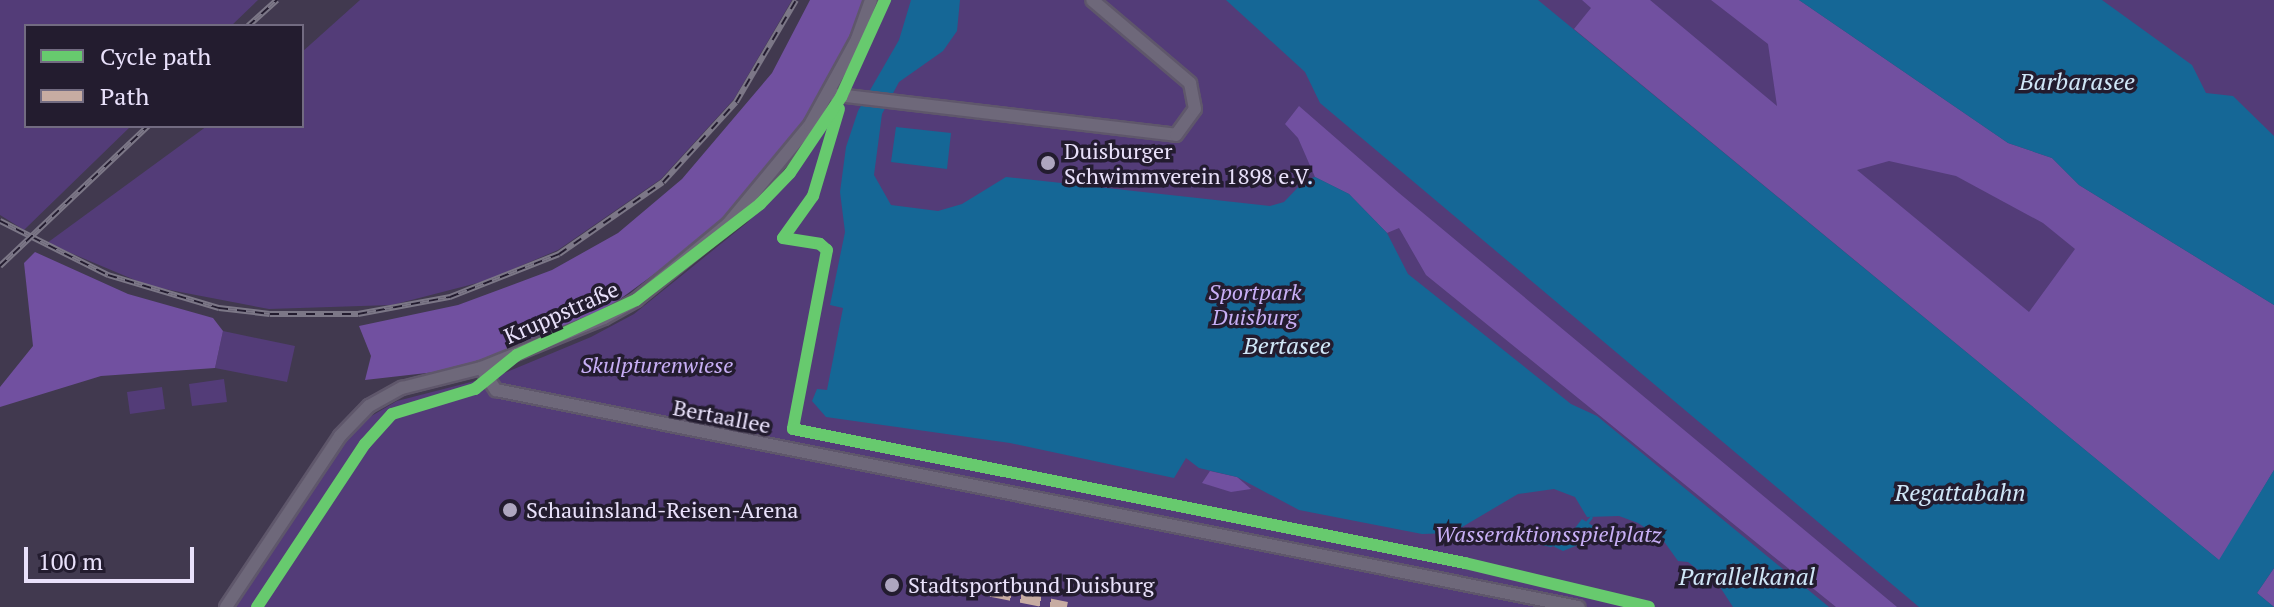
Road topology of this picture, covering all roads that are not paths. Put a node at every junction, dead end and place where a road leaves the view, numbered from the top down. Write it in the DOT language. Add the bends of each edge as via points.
graph roads {
  1 [pos="871,0"];
  2 [pos="1092,0"];
  3 [pos="829,94"];
  4 [pos="481,368"];
  5 [pos="226,607"];
  6 [pos="1578,607"];
  1 -- 3 [label="street, Kruppstraße"];
  2 -- 3 [label="street" via="1190,83 1195,109 1176,135"];
  3 -- 4 [label="street, Kruppstraße" via="757,195 636,300"];
  4 -- 5 [label="street, Kruppstraße" via="402,388 361,412"];
  4 -- 6 [label="street, Bertaallee" via="496,390"];
}
